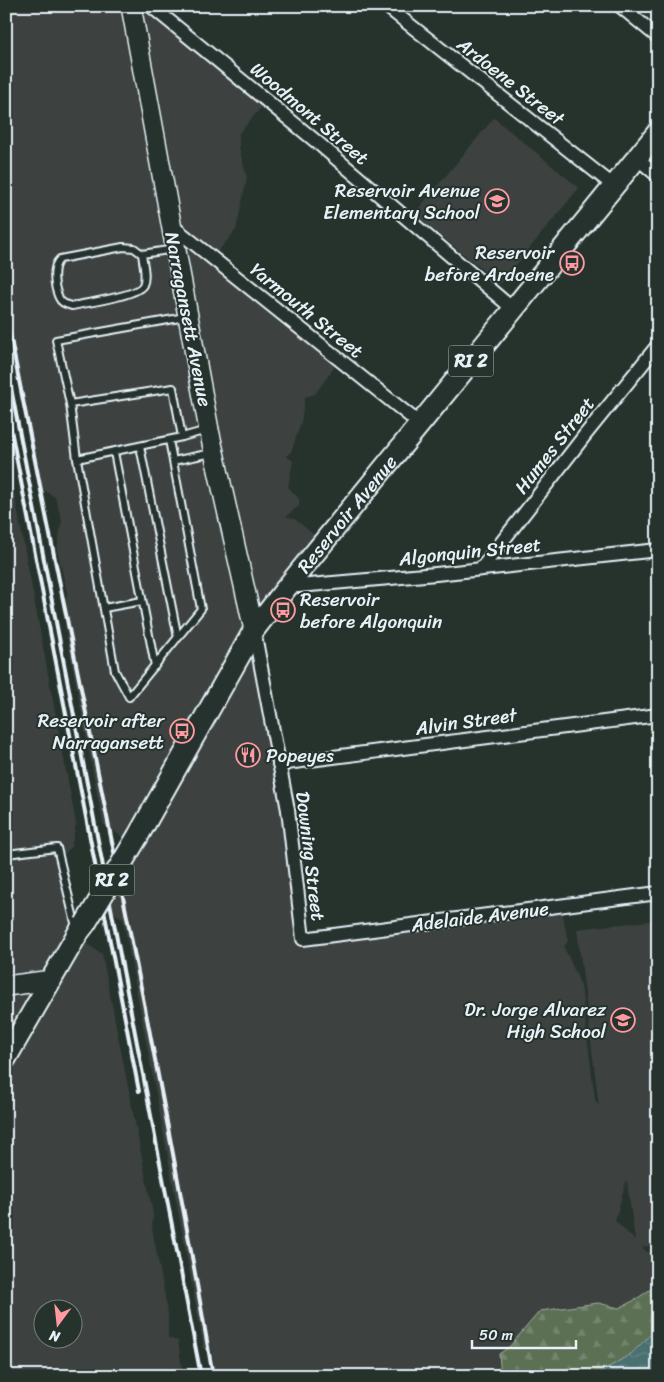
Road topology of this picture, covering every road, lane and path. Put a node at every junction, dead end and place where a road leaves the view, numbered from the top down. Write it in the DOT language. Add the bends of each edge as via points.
graph roads {
  1 [pos="131,6"];
  2 [pos="150,6"];
  3 [pos="386,6"];
  4 [pos="620,6"];
  5 [pos="658,37"];
  6 [pos="658,132"];
  7 [pos="637,158"];
  8 [pos="658,176"];
  9 [pos="614,186"];
  10 [pos="172,225"];
  11 [pos="176,249"];
  12 [pos="142,254"];
  13 [pos="513,309"];
  14 [pos="189,316"];
  15 [pos="658,345"];
  16 [pos="70,404"];
  17 [pos="420,424"];
  18 [pos="209,430"];
  19 [pos="182,437"];
  20 [pos="169,440"];
  21 [pos="140,446"];
  22 [pos="114,452"];
  23 [pos="215,453"];
  24 [pos="77,459"];
  25 [pos="173,461"];
  26 [pos="658,550"];
  27 [pos="481,569"];
  28 [pos="287,587"];
  29 [pos="142,601"];
  30 [pos="104,608"];
  31 [pos="254,630"];
  32 [pos="178,638"];
  33 [pos="155,666"];
  34 [pos="658,715"];
  35 [pos="279,764"];
  36 [pos="6,854"];
  37 [pos="658,893"];
  38 [pos="81,929"];
  39 [pos="303,940"];
  40 [pos="52,980"];
  41 [pos="6,986"];
  42 [pos="6,1058"];
  1 -- 10 [label="street, Narragansett Avenue"];
  2 -- 13 [label="street, Woodmont Street"];
  3 -- 9 [label="street, Ardoene Street"];
  4 -- 5 [label="street"];
  6 -- 7 [label="main road, Reservoir Avenue / RI 2"];
  7 -- 8 [label="street"];
  7 -- 9 [label="main road, Reservoir Avenue / RI 2"];
  9 -- 13 [label="main road, Reservoir Avenue / RI 2"];
  10 -- 11 [label="street, Narragansett Avenue"];
  10 -- 17 [label="street, Yarmouth Street"];
  11 -- 12 [label="lane"];
  11 -- 14 [label="street, Narragansett Avenue"];
  12 -- 12 [label="lane" via="134,248 123,247 60,259 55,263 54,271 59,299 72,306 141,289 145,283"];
  13 -- 17 [label="main road, Reservoir Avenue / RI 2"];
  14 -- 16 [label="lane" via="56,340"];
  14 -- 18 [label="street, Narragansett Avenue"];
  15 -- 27 [label="street, Humes Street"];
  16 -- 19 [label="lane" via="173,388"];
  16 -- 24 [label="lane"];
  17 -- 28 [label="main road, Reservoir Avenue / RI 2"];
  18 -- 19 [label="lane"];
  18 -- 23 [label="street, Narragansett Avenue"];
  19 -- 20 [label="lane"];
  20 -- 21 [label="lane"];
  20 -- 25 [label="lane"];
  21 -- 22 [label="lane"];
  21 -- 32 [label="lane"];
  22 -- 24 [label="lane"];
  22 -- 29 [label="lane"];
  23 -- 25 [label="lane"];
  23 -- 31 [label="street, Narragansett Avenue"];
  24 -- 30 [label="lane"];
  25 -- 32 [label="lane" via="201,609"];
  26 -- 27 [label="street, Algonquin Street"];
  27 -- 28 [label="street, Algonquin Street"];
  28 -- 31 [label="main road, Reservoir Avenue / RI 2"];
  29 -- 30 [label="lane"];
  29 -- 33 [label="lane"];
  30 -- 33 [label="lane" via="115,672 129,697"];
  31 -- 35 [label="street, Downing Street"];
  31 -- 38 [label="main road, Reservoir Avenue / RI 2, bridge" via="138,836"];
  32 -- 33 [label="lane"];
  34 -- 35 [label="street, Alvin Street"];
  35 -- 39 [label="street, Downing Street" via="288,810"];
  36 -- 38 [label="lane" via="57,848"];
  37 -- 39 [label="street, Adelaide Avenue"];
  38 -- 40 [label="main road, Reservoir Avenue / RI 2"];
  40 -- 41 [label="street"];
  40 -- 42 [label="main road, Reservoir Avenue / RI 2"];
}
